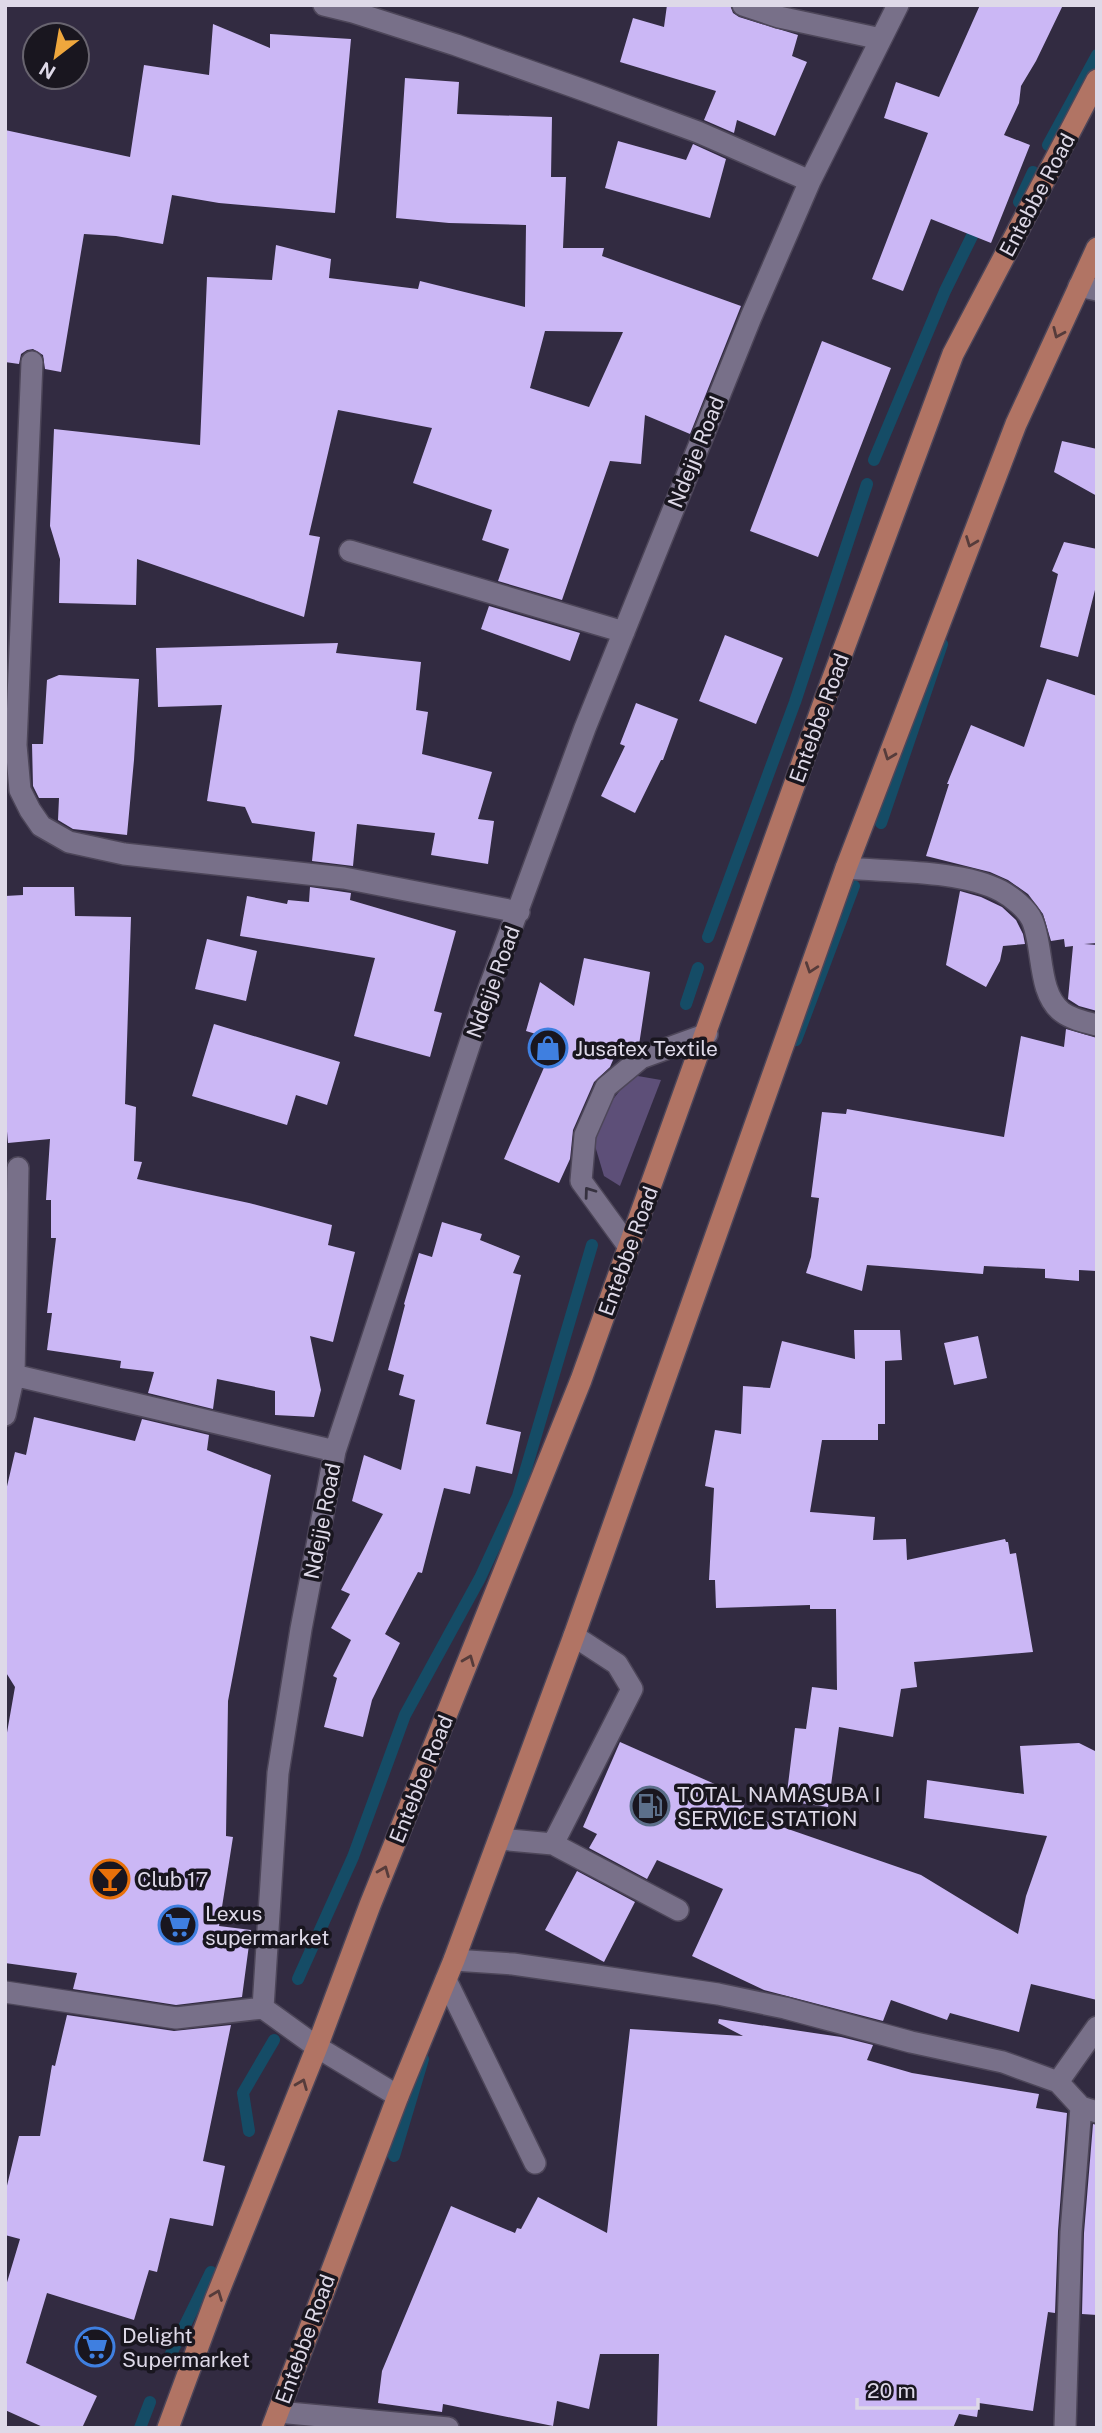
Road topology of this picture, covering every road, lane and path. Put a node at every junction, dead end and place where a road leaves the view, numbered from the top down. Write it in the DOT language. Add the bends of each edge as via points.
graph roads {
  1 [pos="324,5"];
  2 [pos="743,5"];
  3 [pos="898,5"];
  4 [pos="881,39"];
  5 [pos="1097,80"];
  6 [pos="810,181"];
  7 [pos="1097,248"];
  8 [pos="1088,288"];
  9 [pos="32,362"];
  10 [pos="350,551"];
  11 [pos="624,632"];
  12 [pos="846,867"];
  13 [pos="519,912"];
  14 [pos="1097,1025"];
  15 [pos="707,1034"];
  16 [pos="18,1168"];
  17 [pos="629,1247"];
  18 [pos="9,1374"];
  19 [pos="5,1415"];
  20 [pos="335,1451"];
  21 [pos="575,1636"];
  22 [pos="499,1839"];
  23 [pos="553,1844"];
  24 [pos="678,1910"];
  25 [pos="454,1960"];
  26 [pos="446,1980"];
  27 [pos="5,1992"];
  28 [pos="263,2008"];
  29 [pos="1097,2027"];
  30 [pos="317,2047"];
  31 [pos="1058,2082"];
  32 [pos="398,2096"];
  33 [pos="1089,2110"];
  34 [pos="535,2163"];
  35 [pos="275,2420"];
  36 [pos="168,2428"];
  37 [pos="448,2428"];
  38 [pos="1065,2428"];
  1 -- 6 [label="street" via="456,45 698,132"];
  2 -- 4 [label="street"];
  3 -- 4 [label="street, Ndejje Road"];
  4 -- 6 [label="street, Ndejje Road"];
  5 -- 15 [label="main road, Entebbe Road" via="953,354"];
  6 -- 11 [label="street, Ndejje Road"];
  7 -- 8 [label="main road, Entebbe Road"];
  8 -- 12 [label="main road, Entebbe Road, one-way" via="1016,424"];
  9 -- 13 [label="street" via="16,745 20,790 41,826 69,842 124,854 344,878"];
  10 -- 11 [label="street"];
  11 -- 13 [label="street, Ndejje Road"];
  12 -- 14 [label="street" via="963,878 1000,891 1032,919 1048,994 1061,1011"];
  12 -- 21 [label="main road, Entebbe Road, one-way"];
  13 -- 20 [label="street, Ndejje Road" via="480,1013"];
  15 -- 17 [label="main road, Entebbe Road"];
  17 -- 15 [label="street, one-way" via="581,1181 585,1135 606,1087 641,1058"];
  16 -- 18 [label="street"];
  30 -- 17 [label="main road, Entebbe Road, one-way" via="581,1380"];
  18 -- 19 [label="street"];
  18 -- 20 [label="street"];
  20 -- 28 [label="street, Ndejje Road" via="278,1773"];
  21 -- 22 [label="main road, Entebbe Road"];
  21 -- 23 [label="street" via="617,1664 632,1689"];
  22 -- 23 [label="street"];
  22 -- 25 [label="main road, Entebbe Road"];
  23 -- 24 [label="street"];
  25 -- 26 [label="main road, Entebbe Road"];
  25 -- 31 [label="street" via="513,1964 718,1994 1003,2062"];
  26 -- 32 [label="main road, Entebbe Road"];
  26 -- 34 [label="street"];
  27 -- 28 [label="street" via="176,2018"];
  28 -- 30 [label="street"];
  29 -- 31 [label="street"];
  30 -- 32 [label="street"];
  36 -- 30 [label="main road, Entebbe Road, one-way"];
  31 -- 33 [label="street"];
  32 -- 35 [label="main road, Entebbe Road"];
  33 -- 38 [label="street" via="1071,2232"];
  35 -- 37 [label="street"];
}
